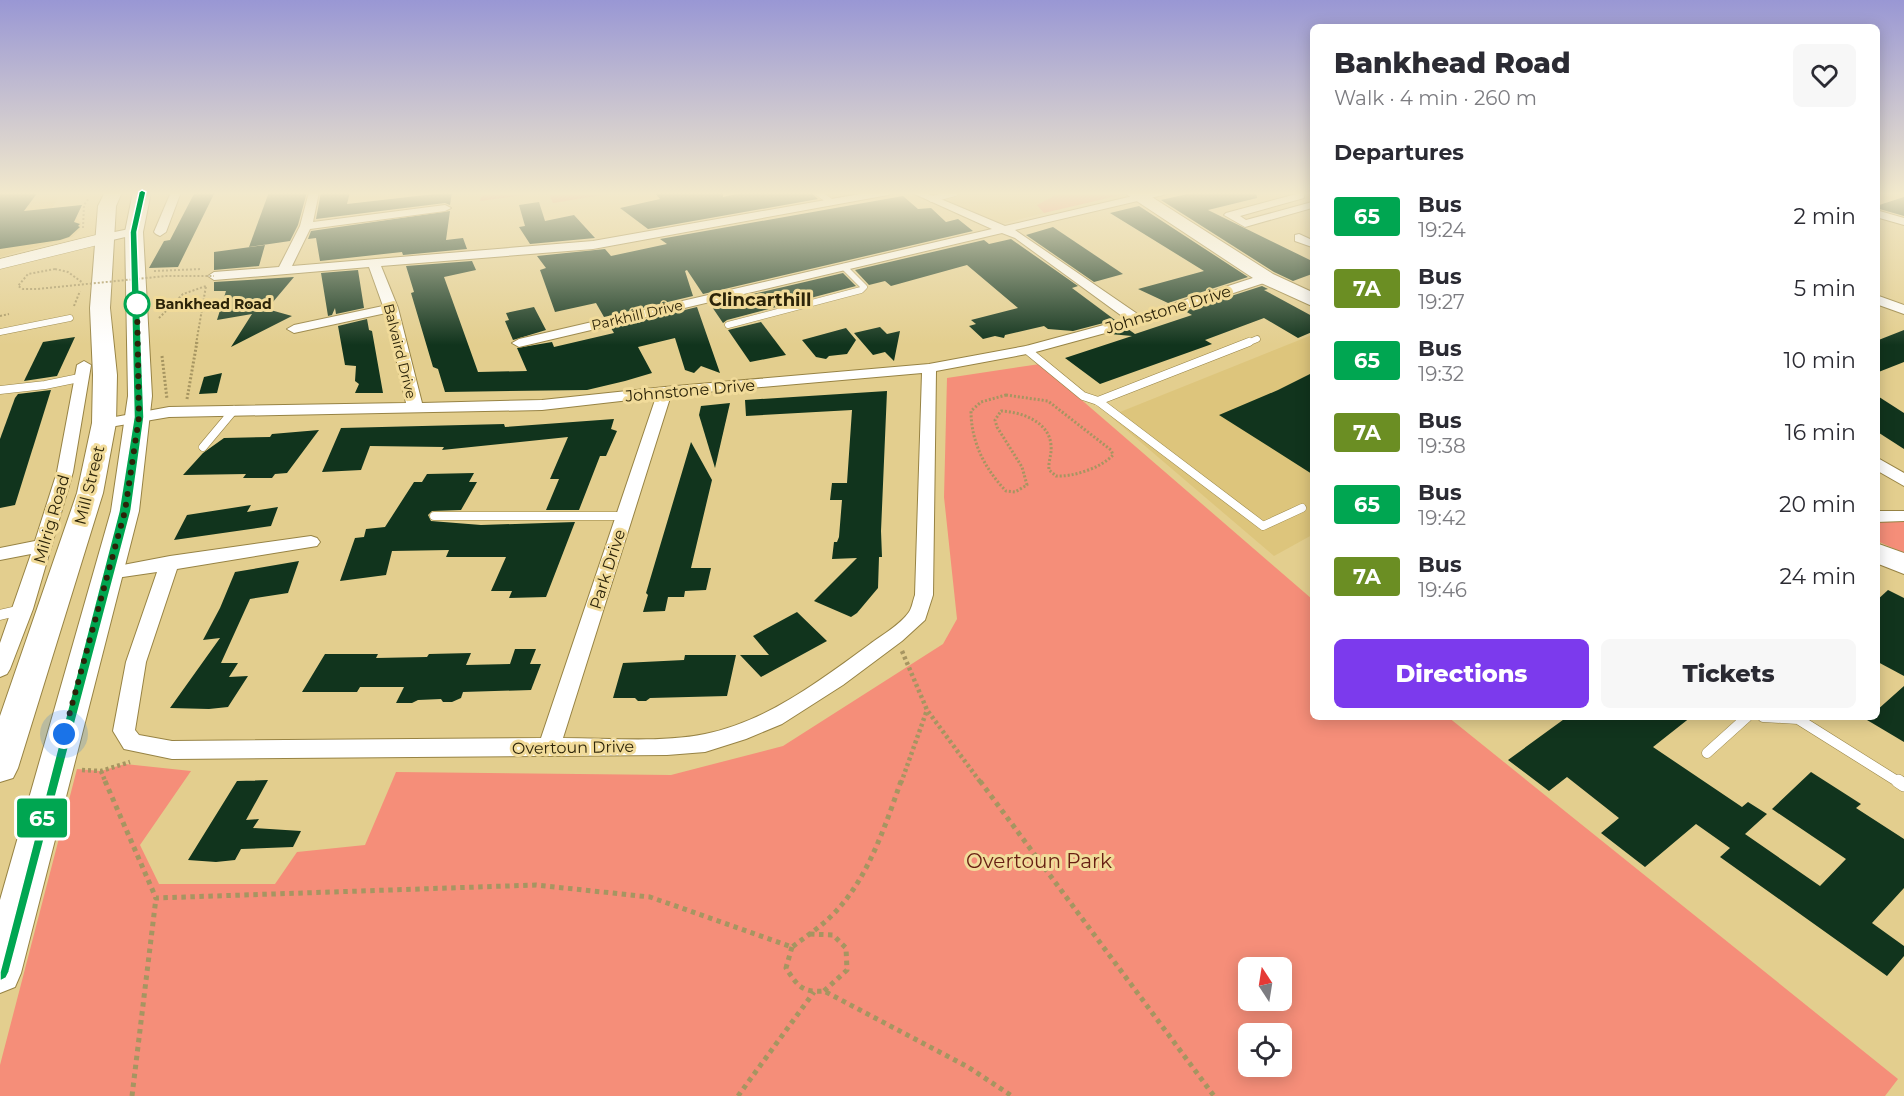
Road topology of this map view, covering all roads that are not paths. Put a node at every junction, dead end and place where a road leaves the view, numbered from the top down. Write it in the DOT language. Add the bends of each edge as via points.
graph roads {
  1 [pos="83,243"];
  2 [pos="104,243"];
  3 [pos="134,243"];
  4 [pos="297,243"];
  5 [pos="598,243"];
  6 [pos="948,243"];
  7 [pos="1029,243"];
  8 [pos="1211,243"];
  9 [pos="373,262"];
  10 [pos="0,264"];
  11 [pos="844,267"];
  12 [pos="284,270"];
  13 [pos="211,277"];
  14 [pos="1266,278"];
  15 [pos="1310,299"];
  16 [pos="1880,300"];
  17 [pos="1901,306"];
  18 [pos="391,308"];
  19 [pos="1880,312"];
  20 [pos="70,318"];
  21 [pos="1137,320"];
  22 [pos="728,325"];
  23 [pos="294,328"];
  24 [pos="0,332"];
  25 [pos="1257,339"];
  26 [pos="519,343"];
  27 [pos="1027,350"];
  28 [pos="929,368"];
  29 [pos="84,371"];
  30 [pos="0,390"];
  31 [pos="665,391"];
  32 [pos="1098,400"];
  33 [pos="414,407"];
  34 [pos="234,410"];
  35 [pos="139,417"];
  36 [pos="104,423"];
  37 [pos="202,447"];
  38 [pos="1880,465"];
  39 [pos="1904,481"];
  40 [pos="1302,508"];
  41 [pos="434,516"];
  42 [pos="625,516"];
  43 [pos="1904,516"];
  44 [pos="1880,517"];
  45 [pos="311,542"];
  46 [pos="44,545"];
  47 [pos="0,554"];
  48 [pos="1880,554"];
  49 [pos="170,562"];
  50 [pos="1904,564"];
  51 [pos="109,573"];
  52 [pos="23,609"];
  53 [pos="0,615"];
  54 [pos="0,669"];
  55 [pos="1744,720"];
  56 [pos="1801,720"];
  57 [pos="549,747"];
  58 [pos="1707,753"];
  59 [pos="0,768"];
  60 [pos="1904,785"];
  61 [pos="0,973"];
  1 -- 10 [label="street"];
  2 -- 36 [label="main road, Mill Street" via="100,308"];
  3 -- 35 [label="main road"];
  4 -- 12 [label="street"];
  5 -- 9 [label="street"];
  6 -- 11 [label="street, Parkhill Drive"];
  7 -- 21 [label="street"];
  8 -- 14 [label="main road"];
  9 -- 12 [label="street"];
  9 -- 18 [label="street, Balvaird Drive"];
  11 -- 22 [label="lane" via="864,287 861,290"];
  11 -- 26 [label="street, Parkhill Drive"];
  12 -- 13 [label="street"];
  14 -- 15 [label="main road"];
  14 -- 21 [label="street, Johnstone Drive"];
  16 -- 17 [label="street"];
  17 -- 19 [label="street"];
  18 -- 23 [label="street"];
  18 -- 33 [label="street, Balvaird Drive"];
  20 -- 24 [label="lane"];
  21 -- 27 [label="street, Johnstone Drive"];
  25 -- 32 [label="lane"];
  27 -- 28 [label="street, Johnstone Drive"];
  27 -- 32 [label="lane" via="1083,396"];
  28 -- 31 [label="street, Johnstone Drive"];
  28 -- 57 [label="street, Overtoun Drive" via="924,596 918,615 836,680 774,718 738,733 705,743 667,746"];
  29 -- 30 [label="lane" via="45,385"];
  29 -- 46 [label="street, Milrig Road" via="65,472"];
  31 -- 33 [label="street, Johnstone Drive" via="542,405"];
  31 -- 42 [label="street, Park Drive"];
  32 -- 40 [label="lane" via="1263,526"];
  33 -- 34 [label="street, Johnstone Drive"];
  34 -- 35 [label="street, Johnstone Drive"];
  34 -- 37 [label="lane"];
  35 -- 36 [label="street, Johnstone Drive"];
  35 -- 51 [label="main road" via="125,511"];
  36 -- 59 [label="main road, Mill Street" via="90,493"];
  38 -- 39 [label="street"];
  41 -- 42 [label="lane"];
  42 -- 57 [label="street, Park Drive"];
  43 -- 44 [label="street"];
  45 -- 49 [label="street"];
  46 -- 47 [label="street"];
  46 -- 52 [label="street, Milrig Road"];
  48 -- 50 [label="main road"];
  49 -- 51 [label="street"];
  49 -- 57 [label="street, Overtoun Drive" via="136,662 124,730 132,743 172,750"];
  51 -- 61 [label="main road"];
  52 -- 53 [label="lane"];
  52 -- 54 [label="street, Milrig Road"];
  55 -- 58 [label="lane"];
  56 -- 60 [label="lane"];
}
